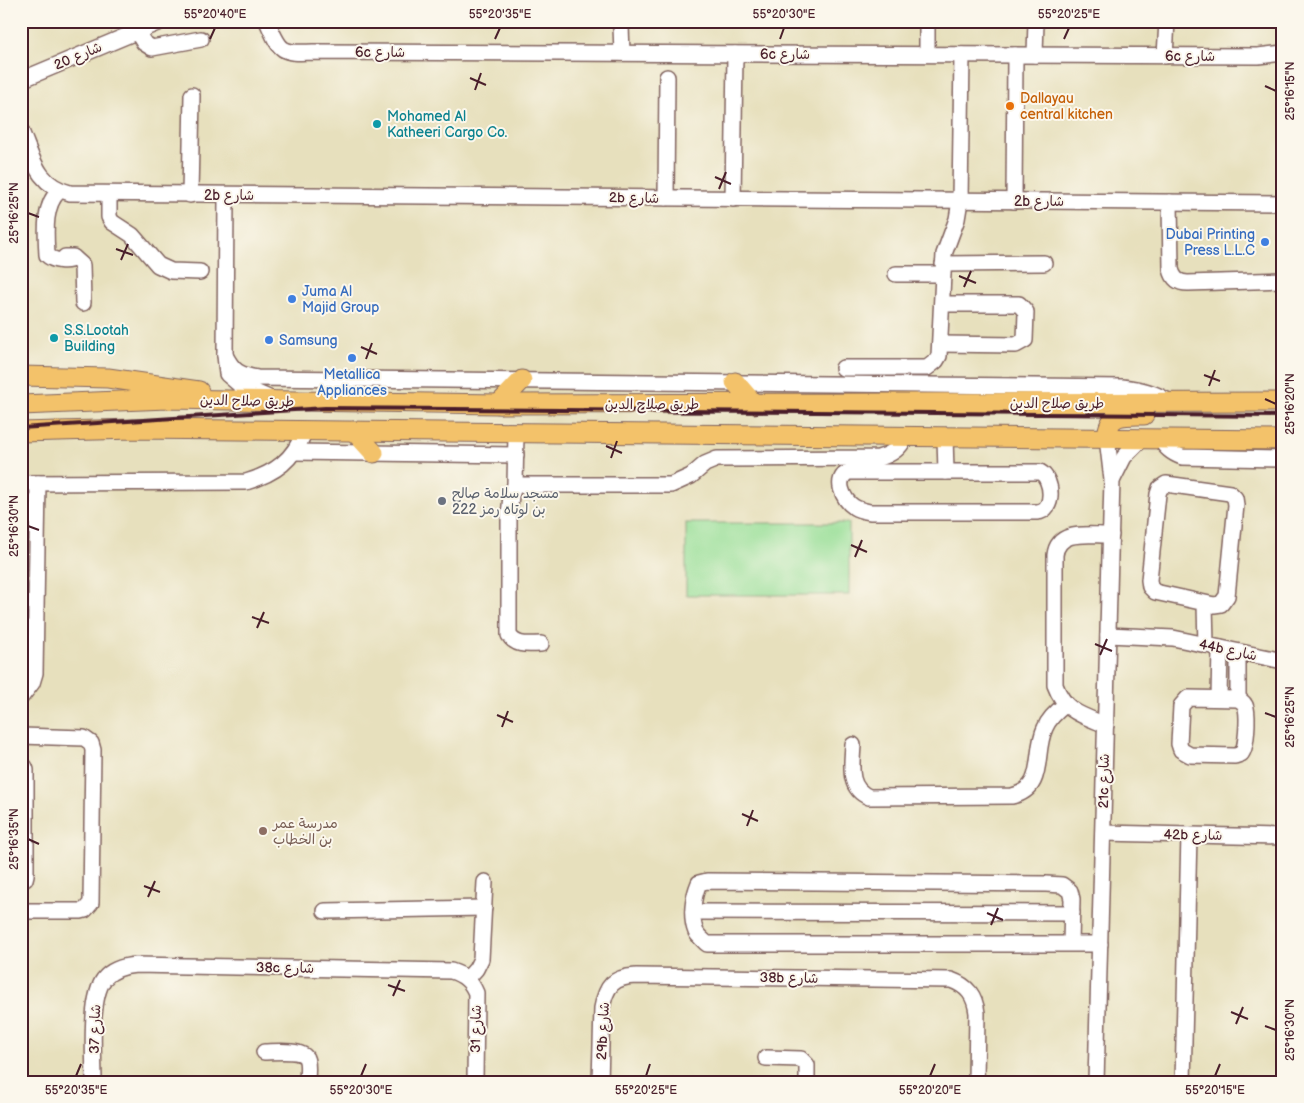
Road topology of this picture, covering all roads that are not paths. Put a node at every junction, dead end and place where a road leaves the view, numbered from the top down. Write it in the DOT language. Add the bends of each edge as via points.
graph roads {
  1 [pos="162,21"];
  2 [pos="267,21"];
  3 [pos="274,21"];
  4 [pos="616,21"];
  5 [pos="927,21"];
  6 [pos="1036,21"];
  7 [pos="1167,21"];
  8 [pos="1174,21"];
  9 [pos="137,32"];
  10 [pos="201,39"];
  11 [pos="312,52"];
  12 [pos="617,52"];
  13 [pos="1283,53"];
  14 [pos="735,54"];
  15 [pos="927,54"];
  16 [pos="962,54"];
  17 [pos="1015,55"];
  18 [pos="1036,55"];
  19 [pos="1171,56"];
  20 [pos="1258,56"];
  21 [pos="1283,60"];
  22 [pos="667,77"];
  23 [pos="21,80"];
  24 [pos="192,95"];
  25 [pos="21,131"];
  26 [pos="59,191"];
  27 [pos="109,194"];
  28 [pos="190,195"];
  29 [pos="226,195"];
  30 [pos="666,198"];
  31 [pos="733,199"];
  32 [pos="960,201"];
  33 [pos="1014,201"];
  34 [pos="1170,202"];
  35 [pos="1283,203"];
  36 [pos="1044,263"];
  37 [pos="942,269"];
  38 [pos="200,272"];
  39 [pos="896,274"];
  40 [pos="1283,280"];
  41 [pos="83,303"];
  42 [pos="942,304"];
  43 [pos="940,344"];
  44 [pos="225,355"];
  45 [pos="842,368"];
  46 [pos="867,368"];
  47 [pos="21,376"];
  48 [pos="522,380"];
  49 [pos="735,382"];
  50 [pos="867,384"];
  51 [pos="21,392"];
  52 [pos="167,399"];
  53 [pos="246,401"];
  54 [pos="277,401"];
  55 [pos="1283,402"];
  56 [pos="1171,403"];
  57 [pos="498,404"];
  58 [pos="754,404"];
  59 [pos="21,405"];
  60 [pos="1283,415"];
  61 [pos="305,430"];
  62 [pos="354,431"];
  63 [pos="21,432"];
  64 [pos="516,433"];
  65 [pos="905,436"];
  66 [pos="945,437"];
  67 [pos="1108,438"];
  68 [pos="1151,439"];
  69 [pos="1283,440"];
  70 [pos="294,452"];
  71 [pos="374,453"];
  72 [pos="516,455"];
  73 [pos="1283,459"];
  74 [pos="946,472"];
  75 [pos="1112,480"];
  76 [pos="21,483"];
  77 [pos="38,483"];
  78 [pos="515,485"];
  79 [pos="1111,535"];
  80 [pos="1205,604"];
  81 [pos="1108,630"];
  82 [pos="541,644"];
  83 [pos="1213,646"];
  84 [pos="1238,652"];
  85 [pos="1283,661"];
  86 [pos="21,697"];
  87 [pos="1219,698"];
  88 [pos="1238,699"];
  89 [pos="1065,705"];
  90 [pos="1106,725"];
  91 [pos="21,736"];
  92 [pos="853,745"];
  93 [pos="21,765"];
  94 [pos="1103,833"];
  95 [pos="1189,835"];
  96 [pos="1283,837"];
  97 [pos="21,881"];
  98 [pos="485,882"];
  99 [pos="484,908"];
  100 [pos="21,911"];
  101 [pos="325,911"];
  102 [pos="693,912"];
  103 [pos="1072,913"];
  104 [pos="1071,944"];
  105 [pos="1100,944"];
  106 [pos="105,978"];
  107 [pos="467,979"];
  108 [pos="612,982"];
  109 [pos="264,1052"];
  110 [pos="766,1058"];
  111 [pos="94,1082"];
  112 [pos="308,1082"];
  113 [pos="475,1082"];
  114 [pos="600,1082"];
  115 [pos="807,1082"];
  116 [pos="976,1082"];
  117 [pos="1096,1082"];
  118 [pos="1183,1082"];
  1 -- 9 [label="street, شارع 20"];
  2 -- 11 [label="street, 6c شارع" via="284,51"];
  3 -- 11 [label="street, 6c شارع" via="288,41"];
  4 -- 12 [label="street" via="621,26"];
  5 -- 15 [label="street"];
  6 -- 18 [label="street"];
  7 -- 19 [label="street"];
  8 -- 19 [label="street"];
  9 -- 10 [label="street" via="152,48"];
  9 -- 23 [label="street, شارع 20"];
  11 -- 12 [label="street, 6c شارع"];
  12 -- 14 [label="street, 6c شارع"];
  13 -- 20 [label="street, 6c شارع"];
  14 -- 15 [label="street, 6c شارع"];
  14 -- 31 [label="street"];
  15 -- 16 [label="street, 6c شارع"];
  16 -- 17 [label="street, 6c شارع"];
  16 -- 32 [label="street"];
  17 -- 18 [label="street, 6c شارع"];
  17 -- 33 [label="street"];
  18 -- 19 [label="street, 6c شارع"];
  19 -- 20 [label="street, 6c شارع"];
  20 -- 21 [label="street, 6c شارع"];
  22 -- 30 [label="street"];
  24 -- 28 [label="street"];
  25 -- 26 [label="street" via="42,177"];
  26 -- 27 [label="street, 2b شارع"];
  26 -- 41 [label="street" via="50,200 47,252 54,259 71,261 74,258 82,265"];
  27 -- 28 [label="street, 2b شارع"];
  27 -- 38 [label="street" via="112,222 132,235 158,265 171,271"];
  28 -- 29 [label="street, 2b شارع"];
  29 -- 30 [label="street, 2b شارع"];
  29 -- 44 [label="street"];
  30 -- 31 [label="street, 2b شارع"];
  31 -- 32 [label="street, 2b شارع"];
  32 -- 33 [label="street, 2b شارع"];
  32 -- 37 [label="street"];
  33 -- 34 [label="street, 2b شارع"];
  34 -- 35 [label="street, 2b شارع"];
  34 -- 40 [label="street" via="1171,268 1176,280 1188,283"];
  36 -- 37 [label="street"];
  37 -- 39 [label="street"];
  37 -- 42 [label="street"];
  42 -- 43 [label="street"];
  42 -- 43 [label="street" via="1019,304 1026,312 1026,334 1025,340 1016,345"];
  43 -- 46 [label="street" via="939,356 927,368"];
  44 -- 48 [label="street" via="236,372 257,378"];
  44 -- 54 [label="street" via="227,374 233,381"];
  45 -- 46 [label="street"];
  46 -- 50 [label="street"];
  47 -- 53 [label="main road" via="73,376 143,382"];
  48 -- 49 [label="street"];
  48 -- 57 [label="main road"];
  49 -- 50 [label="street"];
  49 -- 58 [label="main road"];
  50 -- 56 [label="street" via="1122,387 1147,391"];
  51 -- 52 [label="main road"];
  52 -- 53 [label="main road, طريق صلاح الدين"];
  52 -- 59 [label="main road, طريق صلاح الدين"];
  53 -- 54 [label="main road, طريق صلاح الدين"];
  54 -- 57 [label="main road, طريق صلاح الدين"];
  55 -- 56 [label="main road, طريق صلاح الدين"];
  56 -- 58 [label="main road, طريق صلاح الدين"];
  57 -- 58 [label="main road, طريق صلاح الدين"];
  60 -- 67 [label="main road" via="1123,415 1110,423"];
  61 -- 62 [label="main road, طريق صلاح الدين"];
  61 -- 63 [label="main road, طريق صلاح الدين" via="134,428"];
  61 -- 70 [label="street"];
  62 -- 64 [label="main road, طريق صلاح الدين"];
  62 -- 71 [label="main road"];
  64 -- 65 [label="main road, طريق صلاح الدين"];
  64 -- 72 [label="street"];
  65 -- 66 [label="main road, طريق صلاح الدين"];
  65 -- 78 [label="street" via="892,454 878,458 717,458 671,485"];
  66 -- 67 [label="main road, طريق صلاح الدين"];
  66 -- 74 [label="street"];
  67 -- 68 [label="main road, طريق صلاح الدين"];
  67 -- 75 [label="street, 21c شارع"];
  68 -- 69 [label="main road, طريق صلاح الدين"];
  68 -- 73 [label="street" via="1182,457"];
  68 -- 75 [label="street, 21c شارع" via="1124,457"];
  70 -- 71 [label="street"];
  70 -- 77 [label="street" via="265,476 246,482"];
  71 -- 72 [label="street"];
  72 -- 78 [label="street"];
  74 -- 74 [label="street" via="849,472 842,476 840,483 849,503 870,512 1037,512 1046,510 1048,506 1048,483 1040,472"];
  75 -- 79 [label="street, 21c شارع"];
  76 -- 77 [label="street"];
  77 -- 86 [label="street" via="35,672 32,683"];
  78 -- 82 [label="street" via="509,512 509,635 514,642"];
  79 -- 81 [label="street, 21c شارع"];
  79 -- 89 [label="street" via="1066,537 1056,549 1054,673 1059,697"];
  80 -- 80 [label="street" via="1221,604 1226,596 1236,501 1230,493 1166,484 1158,494 1149,584 1155,592"];
  80 -- 83 [label="street"];
  81 -- 83 [label="street, 44b شارع"];
  81 -- 90 [label="street, 21c شارع"];
  83 -- 84 [label="street, 44b شارع"];
  83 -- 87 [label="street"];
  84 -- 85 [label="street, 44b شارع"];
  84 -- 88 [label="street"];
  87 -- 88 [label="street"];
  87 -- 88 [label="street" via="1191,698 1182,702 1179,744 1183,753 1241,754 1245,749 1246,710"];
  89 -- 90 [label="street" via="1077,714"];
  89 -- 92 [label="street" via="1045,727 1034,783 1021,794 1012,796 869,797 853,784"];
  90 -- 94 [label="street, 21c شارع"];
  91 -- 100 [label="street" via="84,738 91,743 93,750 91,903 81,911"];
  93 -- 97 [label="street" via="26,770 26,875"];
  94 -- 95 [label="street, 42b شارع"];
  94 -- 105 [label="street, 21c شارع"];
  95 -- 96 [label="street, 42b شارع"];
  95 -- 118 [label="street"];
  98 -- 99 [label="street"];
  99 -- 101 [label="street"];
  99 -- 107 [label="street" via="481,959"];
  102 -- 103 [label="street"];
  102 -- 103 [label="street" via="699,883 708,880 1062,885 1070,891"];
  102 -- 104 [label="street" via="696,934 707,944"];
  103 -- 104 [label="street"];
  104 -- 105 [label="street"];
  105 -- 117 [label="street, 21c شارع"];
  106 -- 107 [label="street, 38c شارع" via="119,968 136,965 442,970"];
  106 -- 111 [label="street, شارع 37" via="95,1005"];
  107 -- 113 [label="street, شارع 31" via="476,993 477,1002"];
  108 -- 114 [label="street, 29b شارع" via="602,1008"];
  108 -- 116 [label="street, 38b شارع" via="636,976 951,980 972,995 978,1013"];
  109 -- 112 [label="street" via="304,1056 307,1059"];
  110 -- 115 [label="street" via="800,1058 806,1065"];
}
